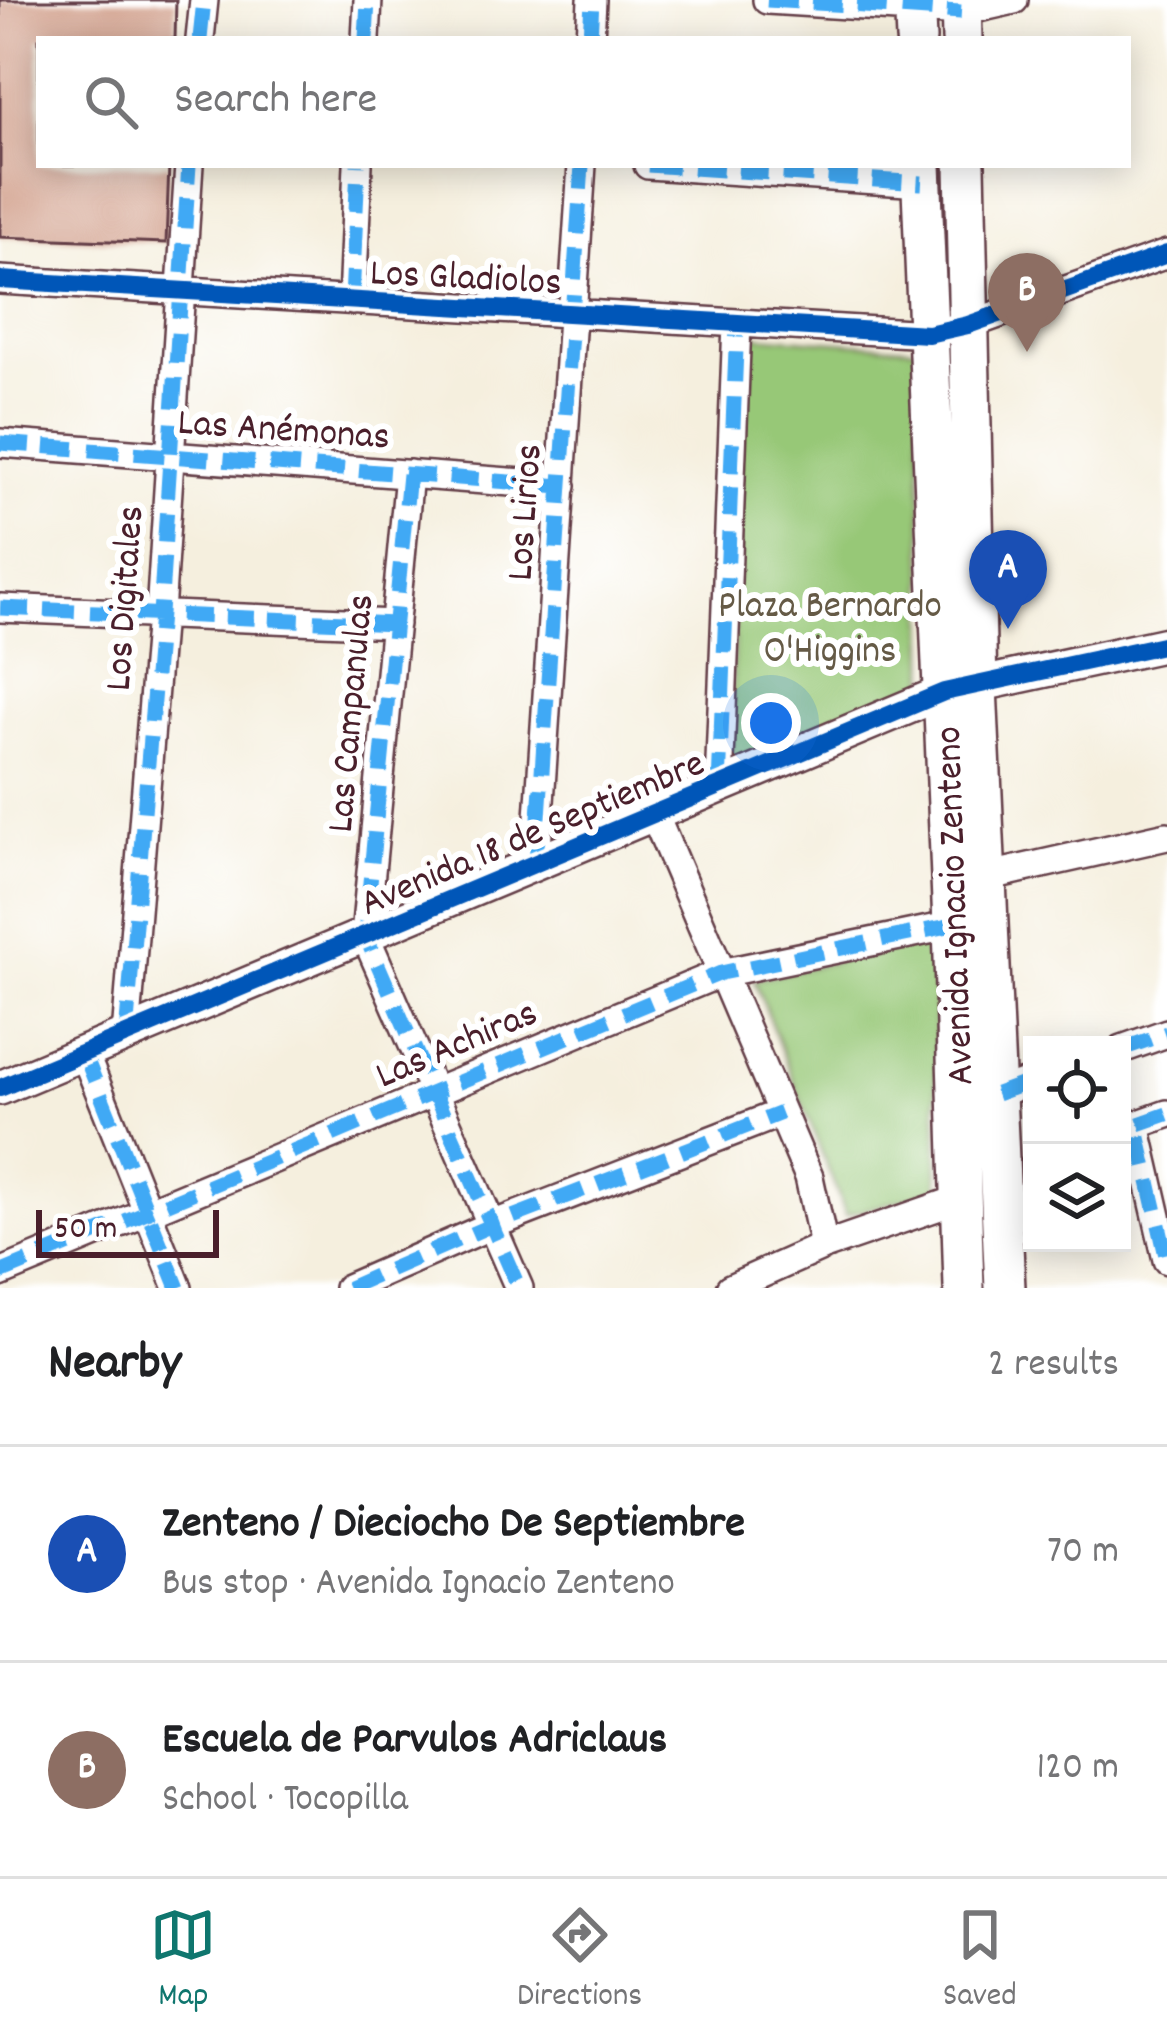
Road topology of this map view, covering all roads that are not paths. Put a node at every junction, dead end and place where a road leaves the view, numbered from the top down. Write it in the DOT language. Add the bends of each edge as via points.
graph roads {
  1 [pos="204,0"];
  2 [pos="368,0"];
  3 [pos="592,0"];
  4 [pos="767,0"];
  5 [pos="1014,0"];
  6 [pos="915,16"];
  7 [pos="962,17"];
  8 [pos="200,36"];
  9 [pos="366,36"];
  10 [pos="590,36"];
  11 [pos="189,168"];
  12 [pos="358,168"];
  13 [pos="582,168"];
  14 [pos="739,168"];
  15 [pos="965,168"];
  16 [pos="922,174"];
  17 [pos="1167,254"];
  18 [pos="0,280"];
  19 [pos="178,290"];
  20 [pos="352,301"];
  21 [pos="571,313"];
  22 [pos="737,323"];
  23 [pos="968,326"];
  24 [pos="928,334"];
  25 [pos="0,443"];
  26 [pos="170,456"];
  27 [pos="410,475"];
  28 [pos="562,486"];
  29 [pos="0,607"];
  30 [pos="160,614"];
  31 [pos="395,624"];
  32 [pos="1167,644"];
  33 [pos="960,690"];
  34 [pos="718,787"];
  35 [pos="654,814"];
  36 [pos="1167,836"];
  37 [pos="536,863"];
  38 [pos="986,878"];
  39 [pos="953,925"];
  40 [pos="365,935"];
  41 [pos="721,973"];
  42 [pos="1167,1034"];
  43 [pos="126,1036"];
  44 [pos="1131,1046"];
  45 [pos="84,1053"];
  46 [pos="1014,1087"];
  47 [pos="0,1088"];
  48 [pos="434,1091"];
  49 [pos="781,1113"];
  50 [pos="1167,1114"];
  51 [pos="960,1199"];
  52 [pos="147,1212"];
  53 [pos="492,1225"];
  54 [pos="824,1246"];
  55 [pos="1167,1260"];
  56 [pos="0,1274"];
  57 [pos="178,1288"];
  58 [pos="348,1288"];
  59 [pos="519,1288"];
  60 [pos="730,1288"];
  61 [pos="964,1288"];
  62 [pos="1005,1288"];
  1 -- 8 [label="street"];
  2 -- 9 [label="street"];
  3 -- 10 [label="street"];
  4 -- 6 [label="street"];
  5 -- 7 [label="street"];
  6 -- 7 [label="street"];
  11 -- 19 [label="street, Los Digitales"];
  12 -- 20 [label="street"];
  13 -- 21 [label="street, Los Lirios"];
  14 -- 16 [label="street"];
  15 -- 23 [label="main road, Avenida Ignacio Zenteno"];
  16 -- 24 [label="main road, Avenida Ignacio Zenteno"];
  17 -- 23 [label="street, Los Gladiolos"];
  18 -- 19 [label="street, Los Gladiolos"];
  19 -- 20 [label="street, Los Gladiolos"];
  19 -- 26 [label="street, Los Digitales"];
  20 -- 21 [label="street, Los Gladiolos"];
  21 -- 22 [label="street, Los Gladiolos"];
  21 -- 28 [label="street, Los Lirios"];
  22 -- 24 [label="street, Los Gladiolos"];
  22 -- 34 [label="street"];
  23 -- 24 [label="street, Los Gladiolos"];
  23 -- 33 [label="main road, Avenida Ignacio Zenteno"];
  24 -- 33 [label="main road, Avenida Ignacio Zenteno"];
  25 -- 26 [label="street, Las Anémonas"];
  26 -- 27 [label="street, Las Anémonas"];
  26 -- 30 [label="street, Los Digitales"];
  27 -- 28 [label="street, Las Anémonas"];
  27 -- 31 [label="street, Las Campanulas"];
  28 -- 37 [label="street, Los Lirios"];
  29 -- 30 [label="street"];
  30 -- 31 [label="street"];
  30 -- 43 [label="street, Los Digitales"];
  31 -- 40 [label="street, Las Campanulas"];
  32 -- 33 [label="street, Avenida 18 de Septiembre"];
  33 -- 34 [label="street, Avenida 18 de Septiembre"];
  33 -- 38 [label="main road, Avenida Ignacio Zenteno"];
  33 -- 39 [label="main road, Avenida Ignacio Zenteno"];
  34 -- 35 [label="street, Avenida 18 de Septiembre"];
  35 -- 37 [label="street, Avenida 18 de Septiembre"];
  35 -- 41 [label="street"];
  36 -- 38 [label="street"];
  37 -- 40 [label="street, Avenida 18 de Septiembre"];
  38 -- 46 [label="main road, Avenida Ignacio Zenteno"];
  39 -- 41 [label="street, Las Achiras"];
  39 -- 51 [label="main road, Avenida Ignacio Zenteno"];
  40 -- 43 [label="street, Avenida 18 de Septiembre"];
  40 -- 48 [label="street, Las Campanulas"];
  41 -- 48 [label="street, Las Achiras"];
  41 -- 49 [label="street"];
  42 -- 44 [label="street"];
  43 -- 45 [label="street, Avenida 18 de Septiembre"];
  45 -- 47 [label="street, Avenida 18 de Septiembre"];
  45 -- 52 [label="street"];
  46 -- 62 [label="main road, Avenida Ignacio Zenteno"];
  48 -- 52 [label="street, Las Achiras"];
  48 -- 53 [label="street, Las Campanulas"];
  49 -- 53 [label="street"];
  49 -- 54 [label="street" via="809,1177"];
  50 -- 55 [label="street" via="1136,1125"];
  51 -- 54 [label="street"];
  51 -- 61 [label="main road, Avenida Ignacio Zenteno"];
  52 -- 56 [label="street, Las Achiras"];
  52 -- 57 [label="street"];
  53 -- 58 [label="street"];
  53 -- 59 [label="street, Las Campanulas"];
  54 -- 60 [label="street"];
}
